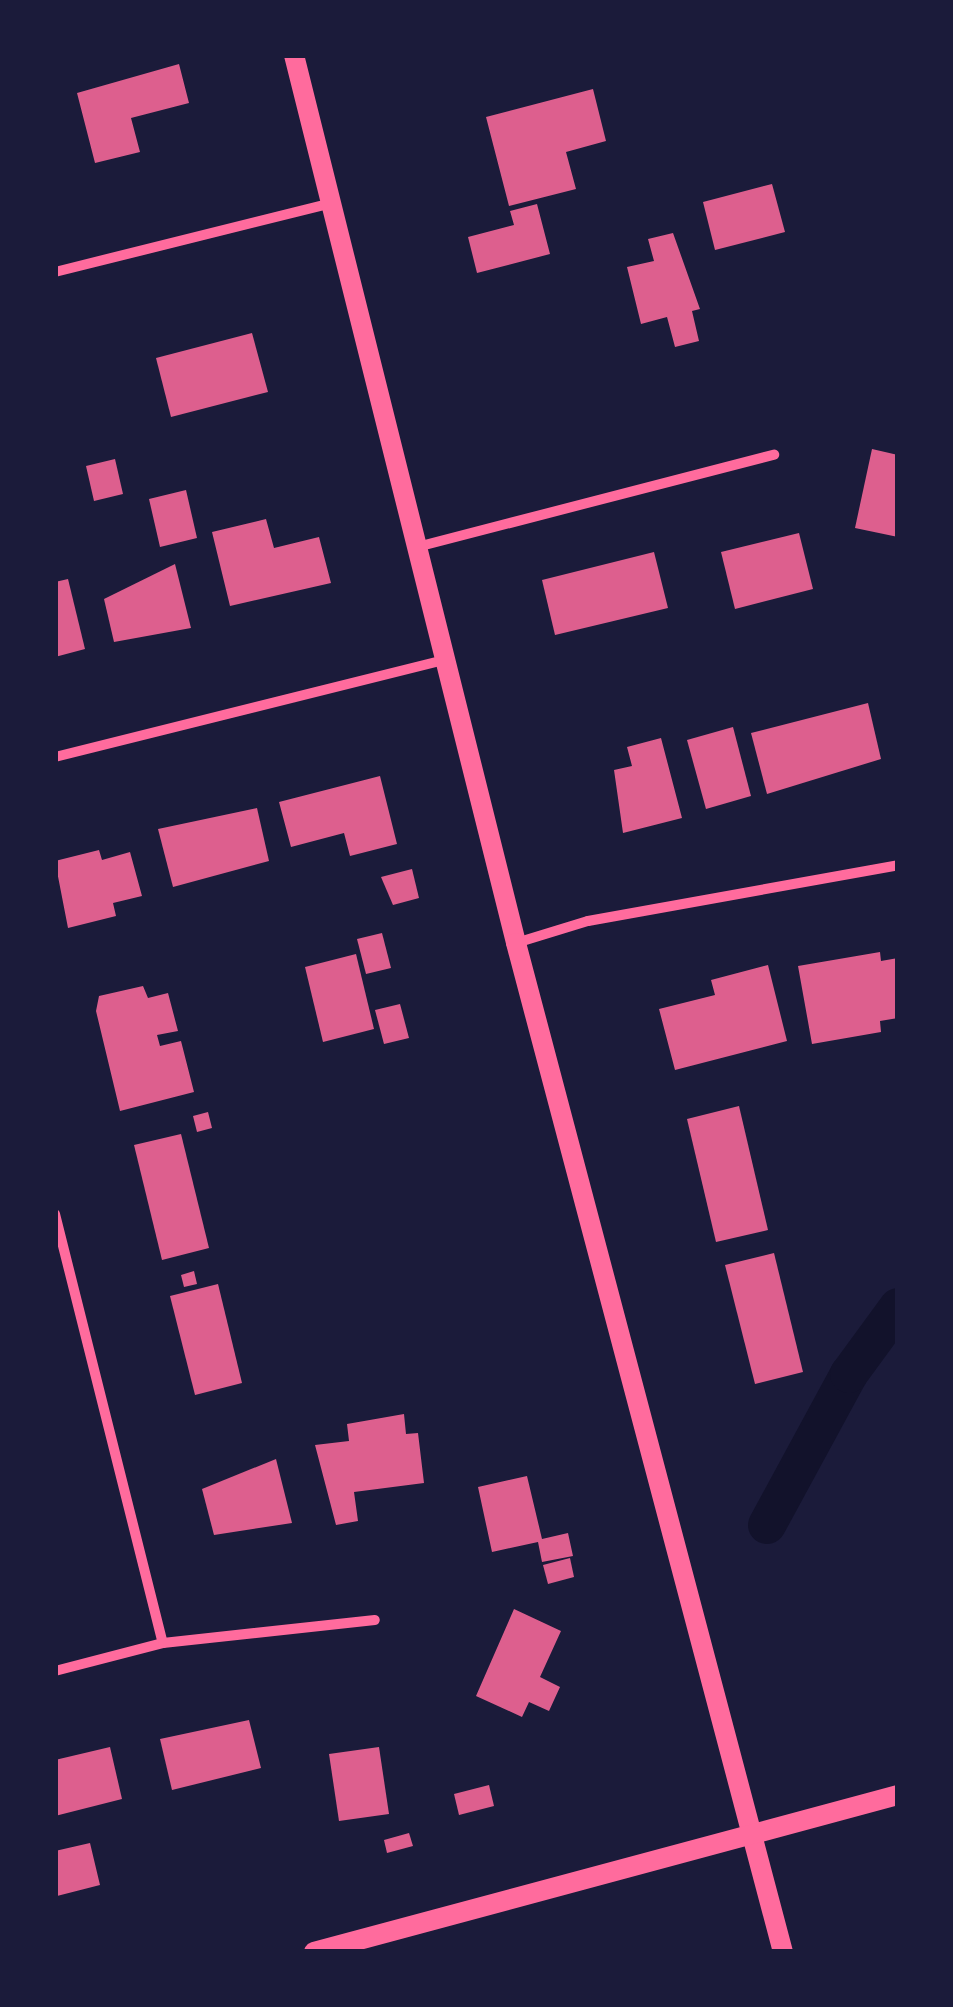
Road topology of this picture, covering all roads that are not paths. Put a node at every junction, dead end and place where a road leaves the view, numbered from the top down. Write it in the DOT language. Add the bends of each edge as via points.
graph roads {
  1 [pos="294,55"];
  2 [pos="332,202"];
  3 [pos="55,272"];
  4 [pos="774,455"];
  5 [pos="417,547"];
  6 [pos="445,660"];
  7 [pos="55,757"];
  8 [pos="898,866"];
  9 [pos="516,943"];
  10 [pos="55,1214"];
  11 [pos="374,1620"];
  12 [pos="164,1644"];
  13 [pos="55,1670"];
  14 [pos="898,1795"];
  15 [pos="753,1831"];
  16 [pos="314,1952"];
  17 [pos="784,1952"];
  1 -- 2 [label="main road"];
  2 -- 3 [label="street"];
  2 -- 5 [label="main road"];
  4 -- 5 [label="street"];
  5 -- 6 [label="main road"];
  6 -- 7 [label="street"];
  6 -- 9 [label="main road"];
  8 -- 9 [label="street" via="588,921"];
  9 -- 15 [label="main road"];
  10 -- 12 [label="street"];
  11 -- 12 [label="street"];
  12 -- 13 [label="street"];
  14 -- 15 [label="main road"];
  15 -- 16 [label="main road"];
  15 -- 17 [label="main road"];
}
